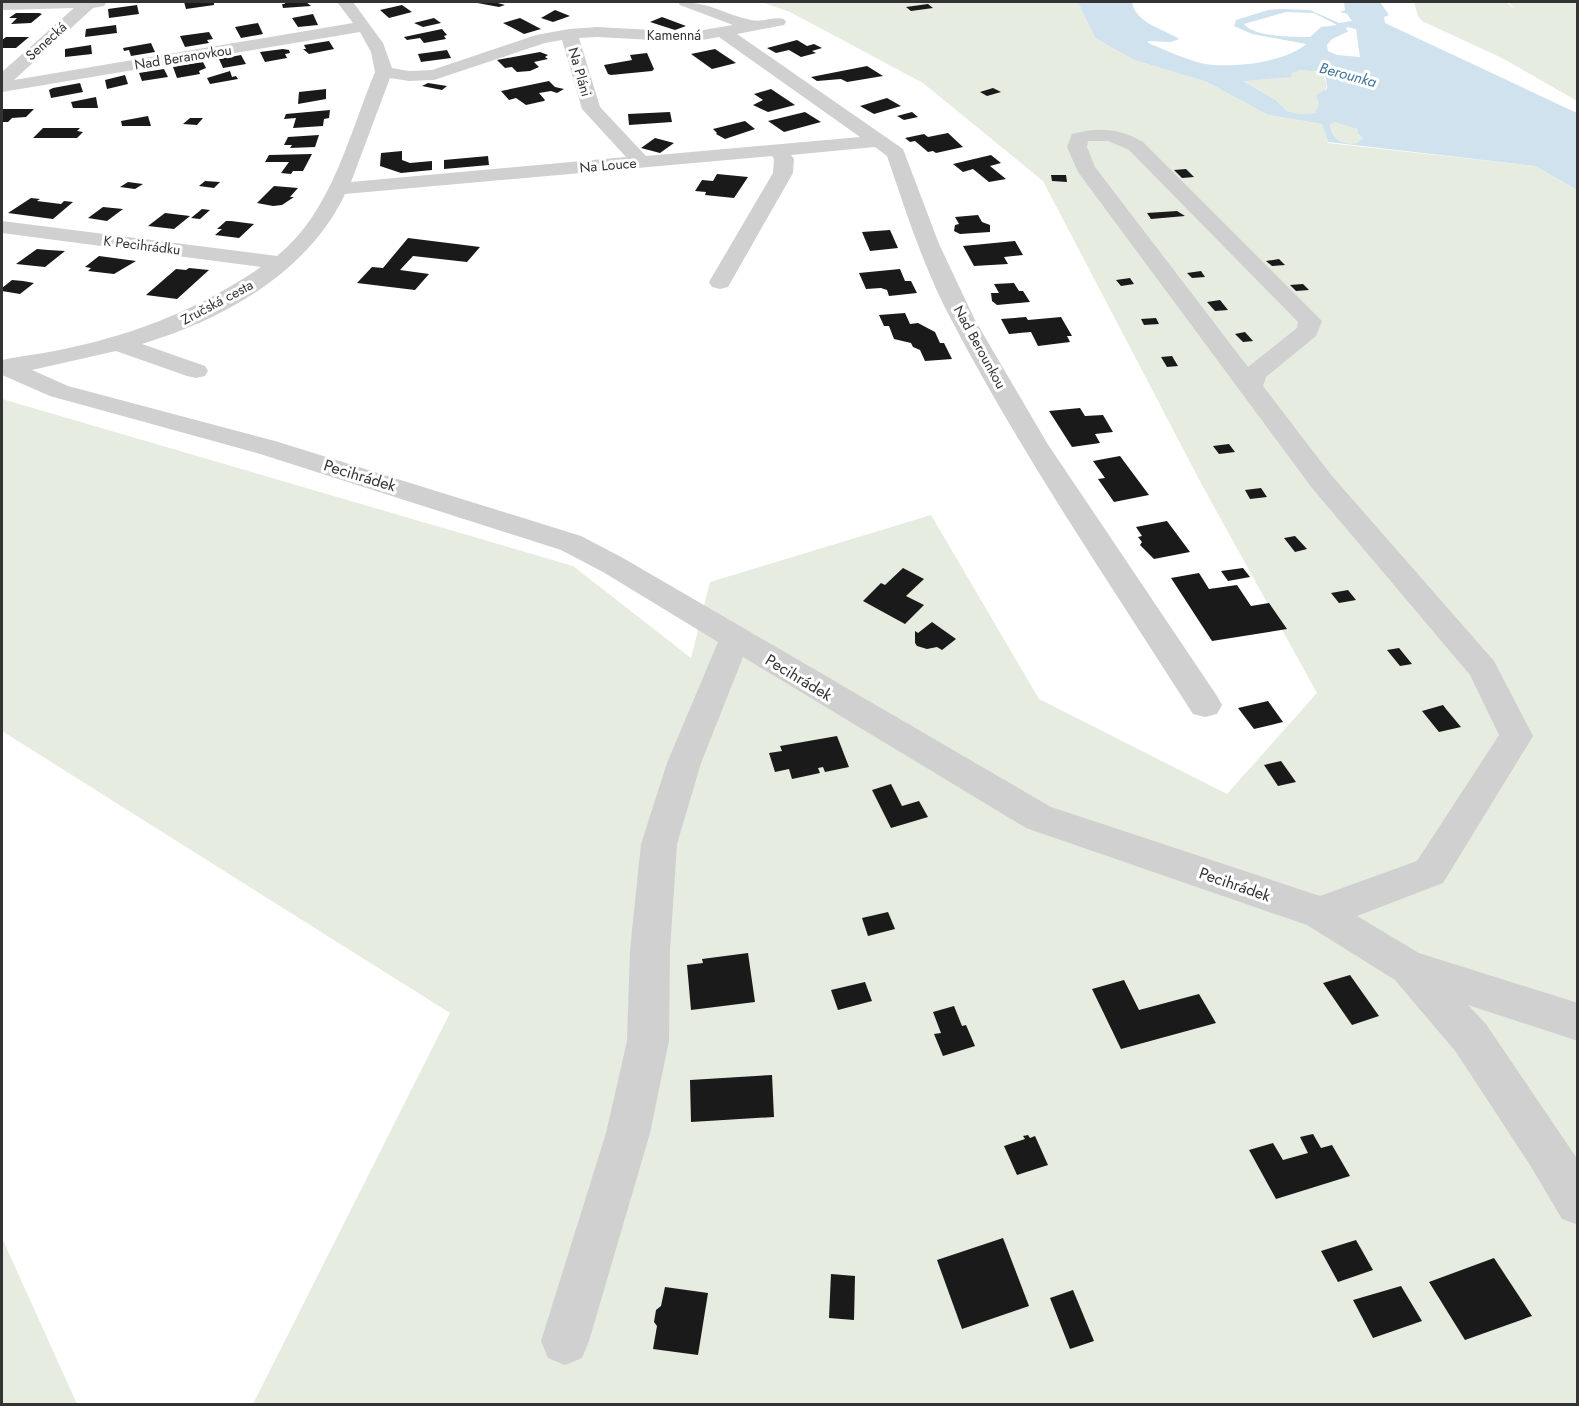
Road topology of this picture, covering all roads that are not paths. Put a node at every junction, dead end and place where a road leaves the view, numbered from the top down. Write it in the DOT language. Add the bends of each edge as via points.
graph roads {
  1 [pos="109,2"];
  2 [pos="345,2"];
  3 [pos="686,2"];
  4 [pos="89,3"];
  5 [pos="2,5"];
  6 [pos="778,22"];
  7 [pos="364,26"];
  8 [pos="753,27"];
  9 [pos="723,32"];
  10 [pos="569,34"];
  11 [pos="384,72"];
  12 [pos="2,81"];
  13 [pos="2,87"];
  14 [pos="879,141"];
  15 [pos="778,151"];
  16 [pos="641,162"];
  17 [pos="337,189"];
  18 [pos="2,227"];
  19 [pos="283,262"];
  20 [pos="720,282"];
  21 [pos="118,344"];
  22 [pos="3,367"];
  23 [pos="196,371"];
  24 [pos="1250,387"];
  25 [pos="735,638"];
  26 [pos="1205,705"];
  27 [pos="1320,913"];
  28 [pos="1408,967"];
  29 [pos="1521,1005"];
  30 [pos="1578,1022"];
  31 [pos="1578,1041"];
  32 [pos="1578,1203"];
  33 [pos="565,1341"];
  1 -- 4 [label="street"];
  2 -- 7 [label="street"];
  3 -- 8 [label="street"];
  4 -- 5 [label="street"];
  4 -- 12 [label="street, Senecká"];
  6 -- 8 [label="street, Kamenná"];
  7 -- 11 [label="street" via="381,55"];
  7 -- 13 [label="street, Nad Beranovkou"];
  8 -- 9 [label="street, Kamenná"];
  9 -- 10 [label="street, Kamenná" via="691,37"];
  9 -- 14 [label="street, Nad Berounkou"];
  10 -- 11 [label="street" via="542,39 434,75"];
  10 -- 16 [label="street, Na Pláni" via="591,109"];
  11 -- 17 [label="street, Zručská cesta"];
  14 -- 15 [label="street, Na Louce"];
  14 -- 26 [label="street, Nad Berounkou" via="896,153 928,244 963,320 1034,443"];
  15 -- 16 [label="street, Na Louce"];
  15 -- 20 [label="street" via="784,159 783,173"];
  16 -- 17 [label="street, Na Louce"];
  17 -- 19 [label="street, Zručská cesta" via="310,236"];
  18 -- 19 [label="street, K Pecihrádku"];
  19 -- 21 [label="street, Zručská cesta" via="216,305 174,325"];
  21 -- 22 [label="street, Zručská cesta" via="64,358"];
  21 -- 23 [label="street"];
  22 -- 25 [label="street, Pecihrádek" via="59,391 266,447 571,543"];
  24 -- 24 [label="street" via="1085,168 1077,147 1079,138 1106,134 1136,146 1310,321 1308,331 1254,374"];
  24 -- 27 [label="street" via="1322,482 1483,669 1516,736 1430,872"];
  25 -- 27 [label="street, Pecihrádek" via="1039,818"];
  25 -- 33 [label="street" via="684,763 659,844 650,950 648,1041 628,1133"];
  27 -- 28 [label="street, Pecihrádek"];
  28 -- 29 [label="street, Pecihrádek"];
  28 -- 32 [label="street" via="1471,1038"];
  29 -- 30 [label="street, Pecihrádek"];
  29 -- 31 [label="street"];
}
